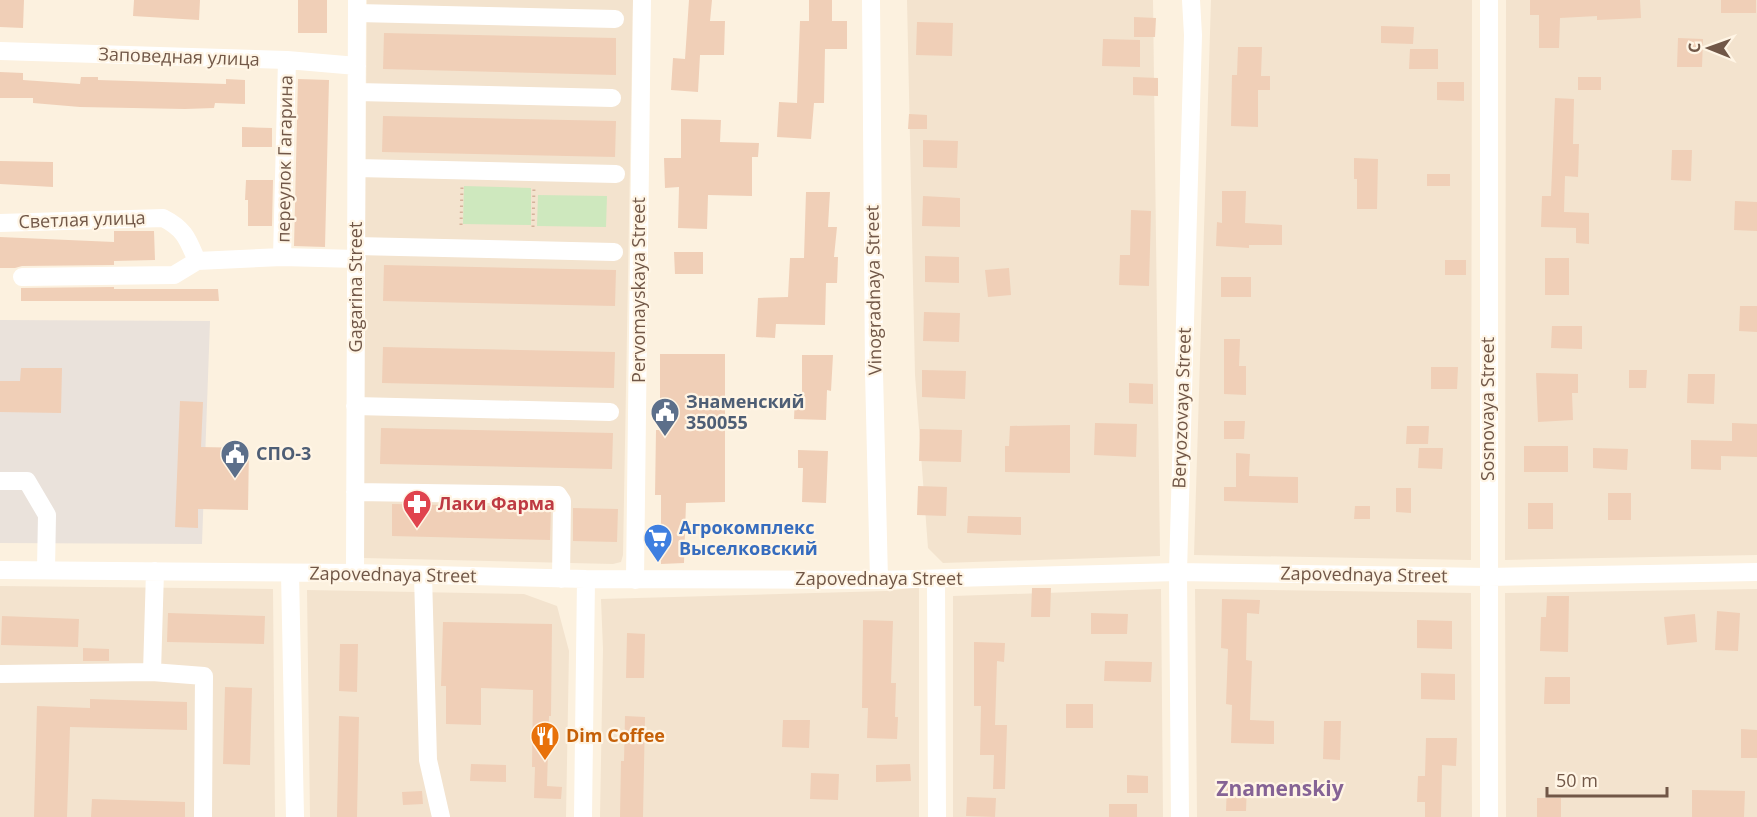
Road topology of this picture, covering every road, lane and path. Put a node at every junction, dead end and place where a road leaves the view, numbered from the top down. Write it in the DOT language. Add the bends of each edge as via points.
graph roads {
  1 [pos="642,0"];
  2 [pos="871,0"];
  3 [pos="1191,0"];
  4 [pos="1489,0"];
  5 [pos="357,7"];
  6 [pos="615,19"];
  7 [pos="0,51"];
  8 [pos="287,60"];
  9 [pos="357,66"];
  10 [pos="357,92"];
  11 [pos="612,98"];
  12 [pos="357,168"];
  13 [pos="616,174"];
  14 [pos="462,182"];
  15 [pos="535,183"];
  16 [pos="0,223"];
  17 [pos="461,225"];
  18 [pos="534,227"];
  19 [pos="614,252"];
  20 [pos="357,253"];
  21 [pos="282,257"];
  22 [pos="197,261"];
  23 [pos="22,277"];
  24 [pos="355,406"];
  25 [pos="610,412"];
  26 [pos="0,481"];
  27 [pos="355,492"];
  28 [pos="46,569"];
  29 [pos="0,570"];
  30 [pos="155,571"];
  31 [pos="1178,572"];
  32 [pos="1757,572"];
  33 [pos="290,573"];
  34 [pos="355,573"];
  35 [pos="423,576"];
  36 [pos="1488,577"];
  37 [pos="561,579"];
  38 [pos="586,579"];
  39 [pos="635,580"];
  40 [pos="879,580"];
  41 [pos="936,580"];
  42 [pos="152,672"];
  43 [pos="0,674"];
  44 [pos="203,817"];
  45 [pos="295,817"];
  46 [pos="441,817"];
  47 [pos="583,817"];
  48 [pos="937,817"];
  49 [pos="1180,817"];
  50 [pos="1489,817"];
  1 -- 39 [label="street, Pervomayskaya Street"];
  2 -- 40 [label="street, Vinogradnaya Street"];
  3 -- 31 [label="street, Beryozovaya Street"];
  4 -- 36 [label="street, Sosnovaya Street"];
  5 -- 6 [label="street"];
  5 -- 9 [label="street, Gagarina Street"];
  7 -- 8 [label="street, Заповедная улица"];
  8 -- 9 [label="street, Заповедная улица"];
  8 -- 21 [label="street, переулок Гагарина"];
  9 -- 10 [label="street, Gagarina Street"];
  10 -- 11 [label="street"];
  10 -- 12 [label="street, Gagarina Street"];
  12 -- 13 [label="street"];
  12 -- 20 [label="street, Gagarina Street"];
  14 -- 17 [label="path"];
  15 -- 18 [label="path"];
  16 -- 22 [label="street, Светлая улица" via="163,218 178,226"];
  19 -- 20 [label="street"];
  20 -- 21 [label="street"];
  20 -- 24 [label="street, Gagarina Street"];
  21 -- 22 [label="street"];
  22 -- 23 [label="street" via="174,275"];
  24 -- 25 [label="street"];
  24 -- 27 [label="street, Gagarina Street"];
  26 -- 28 [label="street" via="27,481 47,514"];
  27 -- 34 [label="street, Gagarina Street"];
  27 -- 37 [label="street" via="558,495 562,501"];
  28 -- 29 [label="street, Zapovednaya Street"];
  28 -- 30 [label="street, Zapovednaya Street"];
  30 -- 33 [label="street, Zapovednaya Street"];
  30 -- 42 [label="street"];
  31 -- 36 [label="street, Zapovednaya Street"];
  31 -- 41 [label="street, Zapovednaya Street"];
  31 -- 49 [label="street, Beryozovaya Street"];
  32 -- 36 [label="street, Zapovednaya Street"];
  33 -- 34 [label="street, Zapovednaya Street"];
  33 -- 45 [label="street"];
  34 -- 35 [label="street, Zapovednaya Street"];
  35 -- 37 [label="street, Zapovednaya Street"];
  35 -- 46 [label="street" via="428,759"];
  36 -- 50 [label="street, Sosnovaya Street"];
  37 -- 38 [label="street, Zapovednaya Street"];
  38 -- 39 [label="street, Zapovednaya Street"];
  38 -- 47 [label="street"];
  39 -- 40 [label="street, Zapovednaya Street"];
  40 -- 41 [label="street, Zapovednaya Street"];
  41 -- 48 [label="street"];
  42 -- 43 [label="street"];
  42 -- 44 [label="street" via="204,676"];
}
